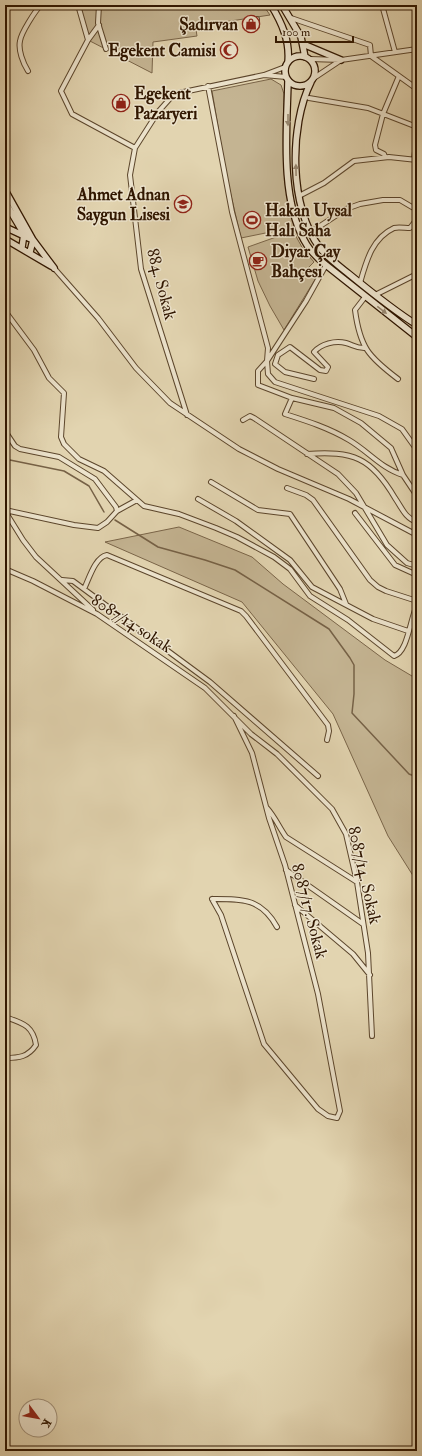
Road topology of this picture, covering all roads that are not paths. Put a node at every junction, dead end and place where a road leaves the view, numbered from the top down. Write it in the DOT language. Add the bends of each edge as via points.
graph roads {
  1 [pos="41,5"];
  2 [pos="78,5"];
  3 [pos="99,5"];
  4 [pos="271,5"];
  5 [pos="282,5"];
  6 [pos="382,5"];
  7 [pos="291,18"];
  8 [pos="257,19"];
  9 [pos="99,25"];
  10 [pos="248,28"];
  11 [pos="88,40"];
  12 [pos="303,44"];
  13 [pos="106,49"];
  14 [pos="417,49"];
  15 [pos="395,52"];
  16 [pos="371,56"];
  17 [pos="308,58"];
  18 [pos="341,60"];
  19 [pos="286,65"];
  20 [pos="28,71"];
  21 [pos="264,75"];
  22 [pos="399,76"];
  23 [pos="287,79"];
  24 [pos="312,80"];
  25 [pos="208,86"];
  26 [pos="417,89"];
  27 [pos="309,98"];
  28 [pos="382,114"];
  29 [pos="417,127"];
  30 [pos="417,136"];
  31 [pos="134,148"];
  32 [pos="384,157"];
  33 [pos="415,159"];
  34 [pos="5,190"];
  35 [pos="299,196"];
  36 [pos="290,197"];
  37 [pos="5,202"];
  38 [pos="417,210"];
  39 [pos="417,219"];
  40 [pos="5,227"];
  41 [pos="311,232"];
  42 [pos="24,234"];
  43 [pos="5,238"];
  44 [pos="33,240"];
  45 [pos="22,247"];
  46 [pos="30,252"];
  47 [pos="326,265"];
  48 [pos="54,268"];
  49 [pos="417,274"];
  50 [pos="360,283"];
  51 [pos="375,295"];
  52 [pos="365,297"];
  53 [pos="5,311"];
  54 [pos="417,325"];
  55 [pos="417,337"];
  56 [pos="364,348"];
  57 [pos="267,361"];
  58 [pos="314,379"];
  59 [pos="398,379"];
  60 [pos="292,398"];
  61 [pos="188,415"];
  62 [pos="243,420"];
  63 [pos="5,431"];
  64 [pos="417,450"];
  65 [pos="306,454"];
  66 [pos="404,475"];
  67 [pos="211,482"];
  68 [pos="287,488"];
  69 [pos="417,496"];
  70 [pos="198,498"];
  71 [pos="137,500"];
  72 [pos="367,509"];
  73 [pos="5,511"];
  74 [pos="117,512"];
  75 [pos="355,514"];
  76 [pos="417,522"];
  77 [pos="417,535"];
  78 [pos="417,566"];
  79 [pos="5,569"];
  80 [pos="417,575"];
  81 [pos="62,580"];
  82 [pos="84,589"];
  83 [pos="417,601"];
  84 [pos="346,604"];
  85 [pos="417,605"];
  86 [pos="97,614"];
  87 [pos="408,631"];
  88 [pos="234,716"];
  89 [pos="327,740"];
  90 [pos="318,776"];
  91 [pos="266,808"];
  92 [pos="286,870"];
  93 [pos="357,882"];
  94 [pos="295,904"];
  95 [pos="364,924"];
  96 [pos="277,928"];
  97 [pos="370,975"];
  98 [pos="5,1017"];
  99 [pos="372,1036"];
  100 [pos="5,1058"];
  1 -- 20 [label="street" via="20,40 23,63"];
  2 -- 11 [label="street"];
  3 -- 9 [label="street"];
  4 -- 19 [label="street" via="286,37 289,51"];
  5 -- 7 [label="street"];
  6 -- 15 [label="street"];
  7 -- 12 [label="street"];
  7 -- 16 [label="street" via="370,45"];
  8 -- 10 [label="street" via="257,26"];
  9 -- 11 [label="street"];
  9 -- 13 [label="street"];
  11 -- 31 [label="street" via="61,91 72,114"];
  12 -- 17 [label="street"];
  12 -- 18 [label="street"];
  14 -- 15 [label="street"];
  15 -- 16 [label="street"];
  16 -- 18 [label="street"];
  16 -- 22 [label="street"];
  17 -- 18 [label="street"];
  17 -- 19 [label="street" via="296,57"];
  17 -- 24 [label="street" via="315,68"];
  18 -- 24 [label="street"];
  19 -- 21 [label="street, 884. Sokak"];
  19 -- 23 [label="street"];
  21 -- 23 [label="street, 884. Sokak"];
  21 -- 25 [label="street, 884. Sokak"];
  22 -- 26 [label="street"];
  22 -- 28 [label="street"];
  23 -- 24 [label="street" via="292,84 302,86"];
  23 -- 36 [label="street, one-way"];
  35 -- 24 [label="street, one-way" via="296,142 302,102"];
  25 -- 31 [label="street, 884. Sokak" via="174,94 158,112"];
  25 -- 57 [label="street" via="232,212 268,348"];
  27 -- 28 [label="street" via="351,104"];
  28 -- 29 [label="street"];
  28 -- 32 [label="street" via="375,147 384,154"];
  30 -- 33 [label="street"];
  31 -- 61 [label="street, 884. Sokak" via="130,175 141,269"];
  32 -- 33 [label="street"];
  32 -- 35 [label="street" via="354,162 324,183"];
  34 -- 44 [label="street"];
  35 -- 36 [label="street"];
  35 -- 41 [label="street"];
  36 -- 47 [label="street" via="303,240"];
  37 -- 42 [label="street"];
  38 -- 41 [label="street" via="400,200 360,204 346,209"];
  39 -- 50 [label="street" via="410,228 395,228 378,239 365,265"];
  40 -- 42 [label="street"];
  41 -- 50 [label="street" via="330,258"];
  42 -- 44 [label="street"];
  42 -- 45 [label="street"];
  43 -- 45 [label="street"];
  44 -- 46 [label="street"];
  44 -- 48 [label="street"];
  45 -- 46 [label="street"];
  46 -- 48 [label="street"];
  47 -- 52 [label="street"];
  47 -- 57 [label="street"];
  48 -- 61 [label="street" via="98,318 136,368 170,403"];
  49 -- 51 [label="street"];
  50 -- 51 [label="street"];
  51 -- 54 [label="street"];
  52 -- 55 [label="street, one-way"];
  52 -- 56 [label="street" via="355,310"];
  53 -- 71 [label="street" via="34,350 49,378 64,393 61,427 64,444 79,460 104,471"];
  56 -- 58 [label="street" via="345,343 323,345 314,352 328,367 326,371 320,370 290,347 278,355 275,364 285,372"];
  56 -- 59 [label="street"];
  57 -- 60 [label="street" via="258,372 258,385"];
  57 -- 64 [label="street" via="268,374 275,382 379,416 402,429"];
  60 -- 66 [label="street" via="334,408 361,423 391,448"];
  60 -- 66 [label="street" via="285,414 327,428 350,440 390,472"];
  61 -- 72 [label="street" via="239,449 271,466"];
  62 -- 65 [label="street" via="250,416 254,418"];
  63 -- 74 [label="street" via="20,449 59,457 94,479 116,507"];
  65 -- 72 [label="street" via="338,474"];
  65 -- 76 [label="street" via="344,454 369,465 378,473 407,517"];
  66 -- 69 [label="street"];
  67 -- 84 [label="street" via="258,510 290,514 340,589"];
  68 -- 83 [label="street" via="313,500 370,580 378,587"];
  70 -- 84 [label="street" via="236,521 290,560 312,587"];
  71 -- 74 [label="street"];
  71 -- 87 [label="street" via="144,506 179,514 237,536 274,557 290,569 310,596 348,620 394,656 402,652"];
  72 -- 77 [label="street"];
  72 -- 78 [label="street" via="382,538 393,552 407,563"];
  73 -- 74 [label="street" via="98,528"];
  73 -- 81 [label="street" via="36,557"];
  75 -- 80 [label="street" via="395,565"];
  79 -- 86 [label="street, 8087/14 sokak" via="33,580"];
  81 -- 82 [label="street" via="73,581"];
  81 -- 86 [label="street"];
  82 -- 89 [label="street" via="98,562 107,556 241,611 328,725 330,730"];
  82 -- 90 [label="street" via="210,682"];
  84 -- 87 [label="street" via="374,619"];
  85 -- 87 [label="street"];
  86 -- 88 [label="street, 8087/14 sokak" via="205,688"];
  88 -- 91 [label="street, 8087/17. Sokak" via="252,752"];
  88 -- 93 [label="street, 8087/14. Sokak" via="251,734 277,754 332,809 346,834"];
  91 -- 92 [label="street, 8087/17. Sokak"];
  91 -- 93 [label="street" via="275,817 286,837"];
  92 -- 94 [label="street, 8087/17. Sokak"];
  92 -- 95 [label="street"];
  93 -- 95 [label="street, 8087/14. Sokak"];
  94 -- 96 [label="street, 8087/17. Sokak" via="318,994 340,1111 337,1118 328,1116 318,1109 264,1044 222,915 212,899 241,899 256,904 269,914"];
  94 -- 97 [label="street" via="353,954"];
  95 -- 97 [label="street, 8087/14. Sokak"];
  97 -- 99 [label="street, 8087/14. Sokak"];
  98 -- 100 [label="street" via="30,1028 35,1035 36,1045 32,1052 21,1058"];
}
